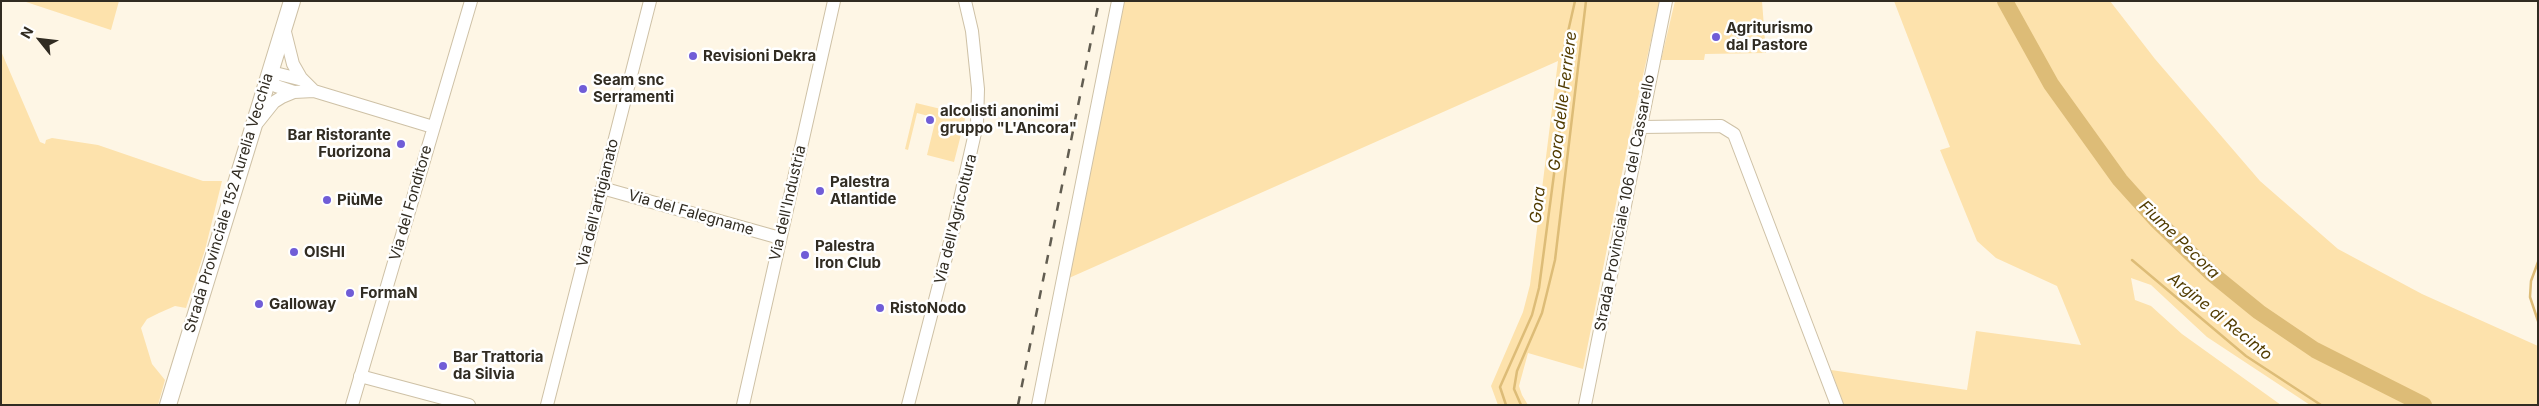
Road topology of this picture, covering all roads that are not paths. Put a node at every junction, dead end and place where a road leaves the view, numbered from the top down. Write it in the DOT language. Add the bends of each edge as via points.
graph roads {
  1 [pos="292,1"];
  2 [pos="471,1"];
  3 [pos="650,1"];
  4 [pos="834,1"];
  5 [pos="965,1"];
  6 [pos="1118,1"];
  7 [pos="1666,1"];
  8 [pos="284,28"];
  9 [pos="268,78"];
  10 [pos="303,80"];
  11 [pos="314,91"];
  12 [pos="294,92"];
  13 [pos="433,127"];
  14 [pos="1641,127"];
  15 [pos="249,139"];
  16 [pos="602,188"];
  17 [pos="780,238"];
  18 [pos="360,376"];
  19 [pos="168,405"];
  20 [pos="352,405"];
  21 [pos="469,405"];
  22 [pos="547,405"];
  23 [pos="742,405"];
  24 [pos="908,405"];
  25 [pos="1038,405"];
  26 [pos="1585,405"];
  27 [pos="1837,405"];
  1 -- 8 [label="main road, Strada Provinciale 152 Aurelia Vecchia"];
  2 -- 13 [label="street, Via del Fonditore"];
  3 -- 16 [label="street, Via dell'artigianato"];
  4 -- 17 [label="street, Via dell'Industria"];
  5 -- 24 [label="street, Via dell'Agricoltura" via="972,31 978,89 977,124"];
  6 -- 25 [label="street"];
  7 -- 14 [label="street, Strada Provinciale 106 del Cassarello"];
  8 -- 9 [label="main road, Strada Provinciale 152 Aurelia Vecchia"];
  8 -- 10 [label="street" via="293,64"];
  9 -- 10 [label="street" via="279,74"];
  9 -- 12 [label="street" via="276,86"];
  9 -- 15 [label="main road, Strada Provinciale 152 Aurelia Vecchia"];
  10 -- 11 [label="street"];
  11 -- 12 [label="street"];
  11 -- 13 [label="street"];
  12 -- 15 [label="street" via="274,102"];
  13 -- 18 [label="street, Via del Fonditore"];
  14 -- 26 [label="street, Strada Provinciale 106 del Cassarello"];
  14 -- 27 [label="street" via="1721,126 1734,134"];
  15 -- 19 [label="main road, Strada Provinciale 152 Aurelia Vecchia"];
  16 -- 17 [label="street, Via del Falegname"];
  16 -- 22 [label="street, Via dell'artigianato"];
  17 -- 23 [label="street, Via dell'Industria"];
  18 -- 20 [label="street, Via del Fonditore"];
  18 -- 21 [label="street"];
}
